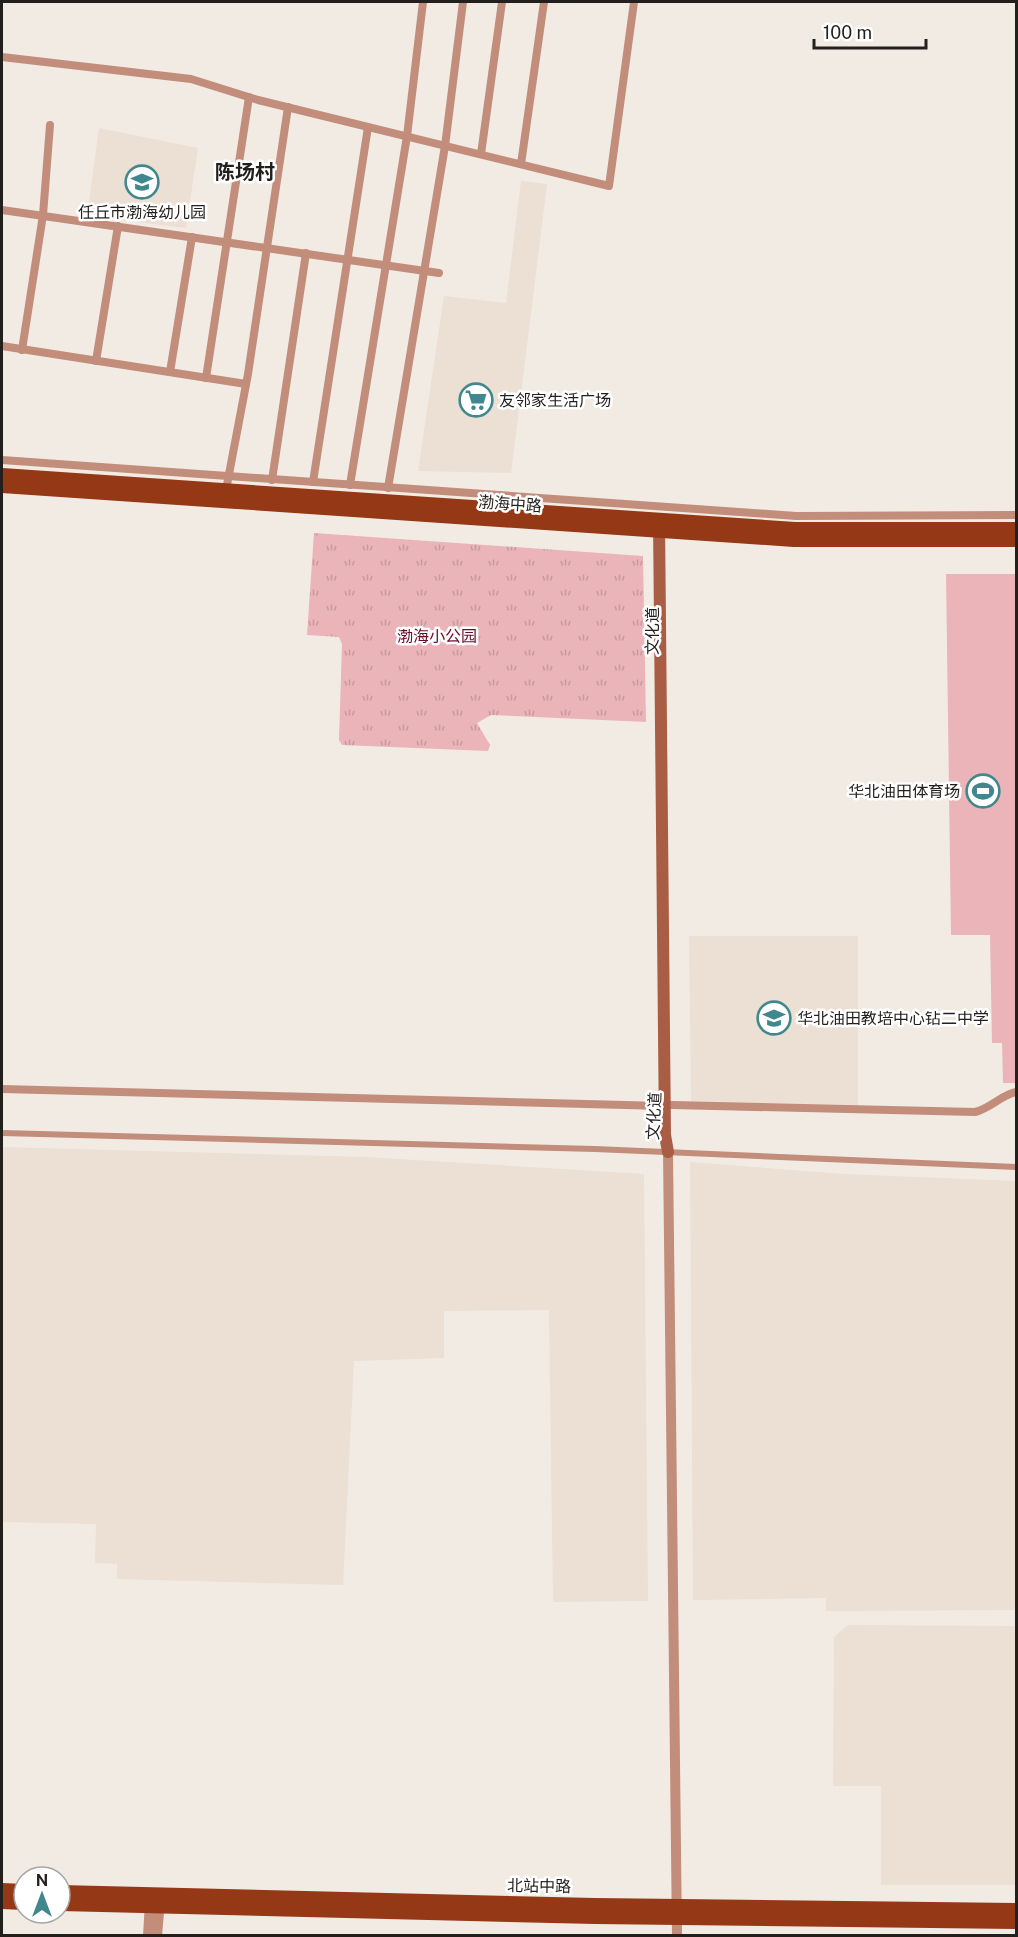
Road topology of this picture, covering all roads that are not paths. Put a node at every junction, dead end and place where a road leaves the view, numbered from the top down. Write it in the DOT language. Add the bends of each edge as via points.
graph roads {
  1 [pos="423,2"];
  2 [pos="463,2"];
  3 [pos="502,2"];
  4 [pos="544,2"];
  5 [pos="634,2"];
  6 [pos="2,57"];
  7 [pos="249,97"];
  8 [pos="288,107"];
  9 [pos="50,125"];
  10 [pos="368,127"];
  11 [pos="407,136"];
  12 [pos="445,146"];
  13 [pos="481,154"];
  14 [pos="521,164"];
  15 [pos="2,210"];
  16 [pos="43,215"];
  17 [pos="118,226"];
  18 [pos="192,237"];
  19 [pos="228,242"];
  20 [pos="267,248"];
  21 [pos="306,253"];
  22 [pos="347,259"];
  23 [pos="386,265"];
  24 [pos="423,270"];
  25 [pos="439,273"];
  26 [pos="2,346"];
  27 [pos="22,350"];
  28 [pos="96,361"];
  29 [pos="170,372"];
  30 [pos="207,378"];
  31 [pos="246,384"];
  32 [pos="2,460"];
  33 [pos="2,475"];
  34 [pos="272,480"];
  35 [pos="313,482"];
  36 [pos="227,484"];
  37 [pos="350,485"];
  38 [pos="2,486"];
  39 [pos="388,488"];
  40 [pos="1017,515"];
  41 [pos="663,526"];
  42 [pos="1017,529"];
  43 [pos="1017,540"];
  44 [pos="2,1089"];
  45 [pos="1017,1092"];
  46 [pos="668,1106"];
  47 [pos="2,1134"];
  48 [pos="668,1152"];
  49 [pos="1017,1167"];
  50 [pos="72,1893"];
  51 [pos="155,1901"];
  52 [pos="72,1904"];
  53 [pos="1017,1910"];
  54 [pos="675,1912"];
  55 [pos="1017,1922"];
  56 [pos="148,1935"];
  57 [pos="157,1935"];
  58 [pos="672,1935"];
  59 [pos="677,1935"];
  1 -- 11 [label="street"];
  2 -- 12 [label="street"];
  3 -- 13 [label="street"];
  4 -- 14 [label="street"];
  5 -- 14 [label="street" via="609,186"];
  6 -- 7 [label="street" via="174,76"];
  7 -- 8 [label="street"];
  7 -- 19 [label="street"];
  8 -- 10 [label="street"];
  8 -- 20 [label="street"];
  9 -- 16 [label="street"];
  10 -- 11 [label="street"];
  10 -- 22 [label="street"];
  11 -- 12 [label="street"];
  11 -- 23 [label="street"];
  12 -- 13 [label="street"];
  12 -- 24 [label="street"];
  13 -- 14 [label="street"];
  15 -- 16 [label="street"];
  16 -- 17 [label="street"];
  16 -- 27 [label="street"];
  17 -- 18 [label="street"];
  17 -- 28 [label="street"];
  18 -- 19 [label="street"];
  18 -- 29 [label="street"];
  19 -- 20 [label="street"];
  19 -- 30 [label="street"];
  20 -- 21 [label="street"];
  20 -- 31 [label="street"];
  21 -- 22 [label="street"];
  21 -- 34 [label="street"];
  22 -- 23 [label="street"];
  22 -- 35 [label="street"];
  23 -- 24 [label="street"];
  23 -- 37 [label="street"];
  24 -- 25 [label="street"];
  24 -- 39 [label="street"];
  26 -- 27 [label="street"];
  27 -- 28 [label="street"];
  28 -- 29 [label="street"];
  29 -- 30 [label="street"];
  30 -- 31 [label="street"];
  31 -- 36 [label="street"];
  32 -- 36 [label="street"];
  33 -- 36 [label="main road, 渤海中路"];
  34 -- 35 [label="street"];
  34 -- 36 [label="street"];
  35 -- 37 [label="street"];
  36 -- 41 [label="main road, 渤海中路"];
  37 -- 39 [label="street"];
  38 -- 41 [label="main road, 渤海中路"];
  39 -- 40 [label="street" via="820,517"];
  41 -- 42 [label="main road, 渤海中路"];
  41 -- 43 [label="main road, 渤海中路" via="794,540"];
  41 -- 46 [label="main road, 文化道"];
  44 -- 46 [label="street"];
  45 -- 46 [label="street" via="975,1112"];
  46 -- 48 [label="main road, 文化道" via="673,1135"];
  47 -- 48 [label="street"];
  48 -- 49 [label="street"];
  48 -- 54 [label="street"];
  50 -- 51 [label="main road, 北站中路"];
  51 -- 52 [label="main road, 北站中路"];
  51 -- 54 [label="main road, 北站中路"];
  51 -- 56 [label="street"];
  51 -- 57 [label="street"];
  53 -- 54 [label="main road, 北站中路"];
  54 -- 55 [label="main road, 北站中路"];
  54 -- 58 [label="street"];
  54 -- 59 [label="street"];
}
